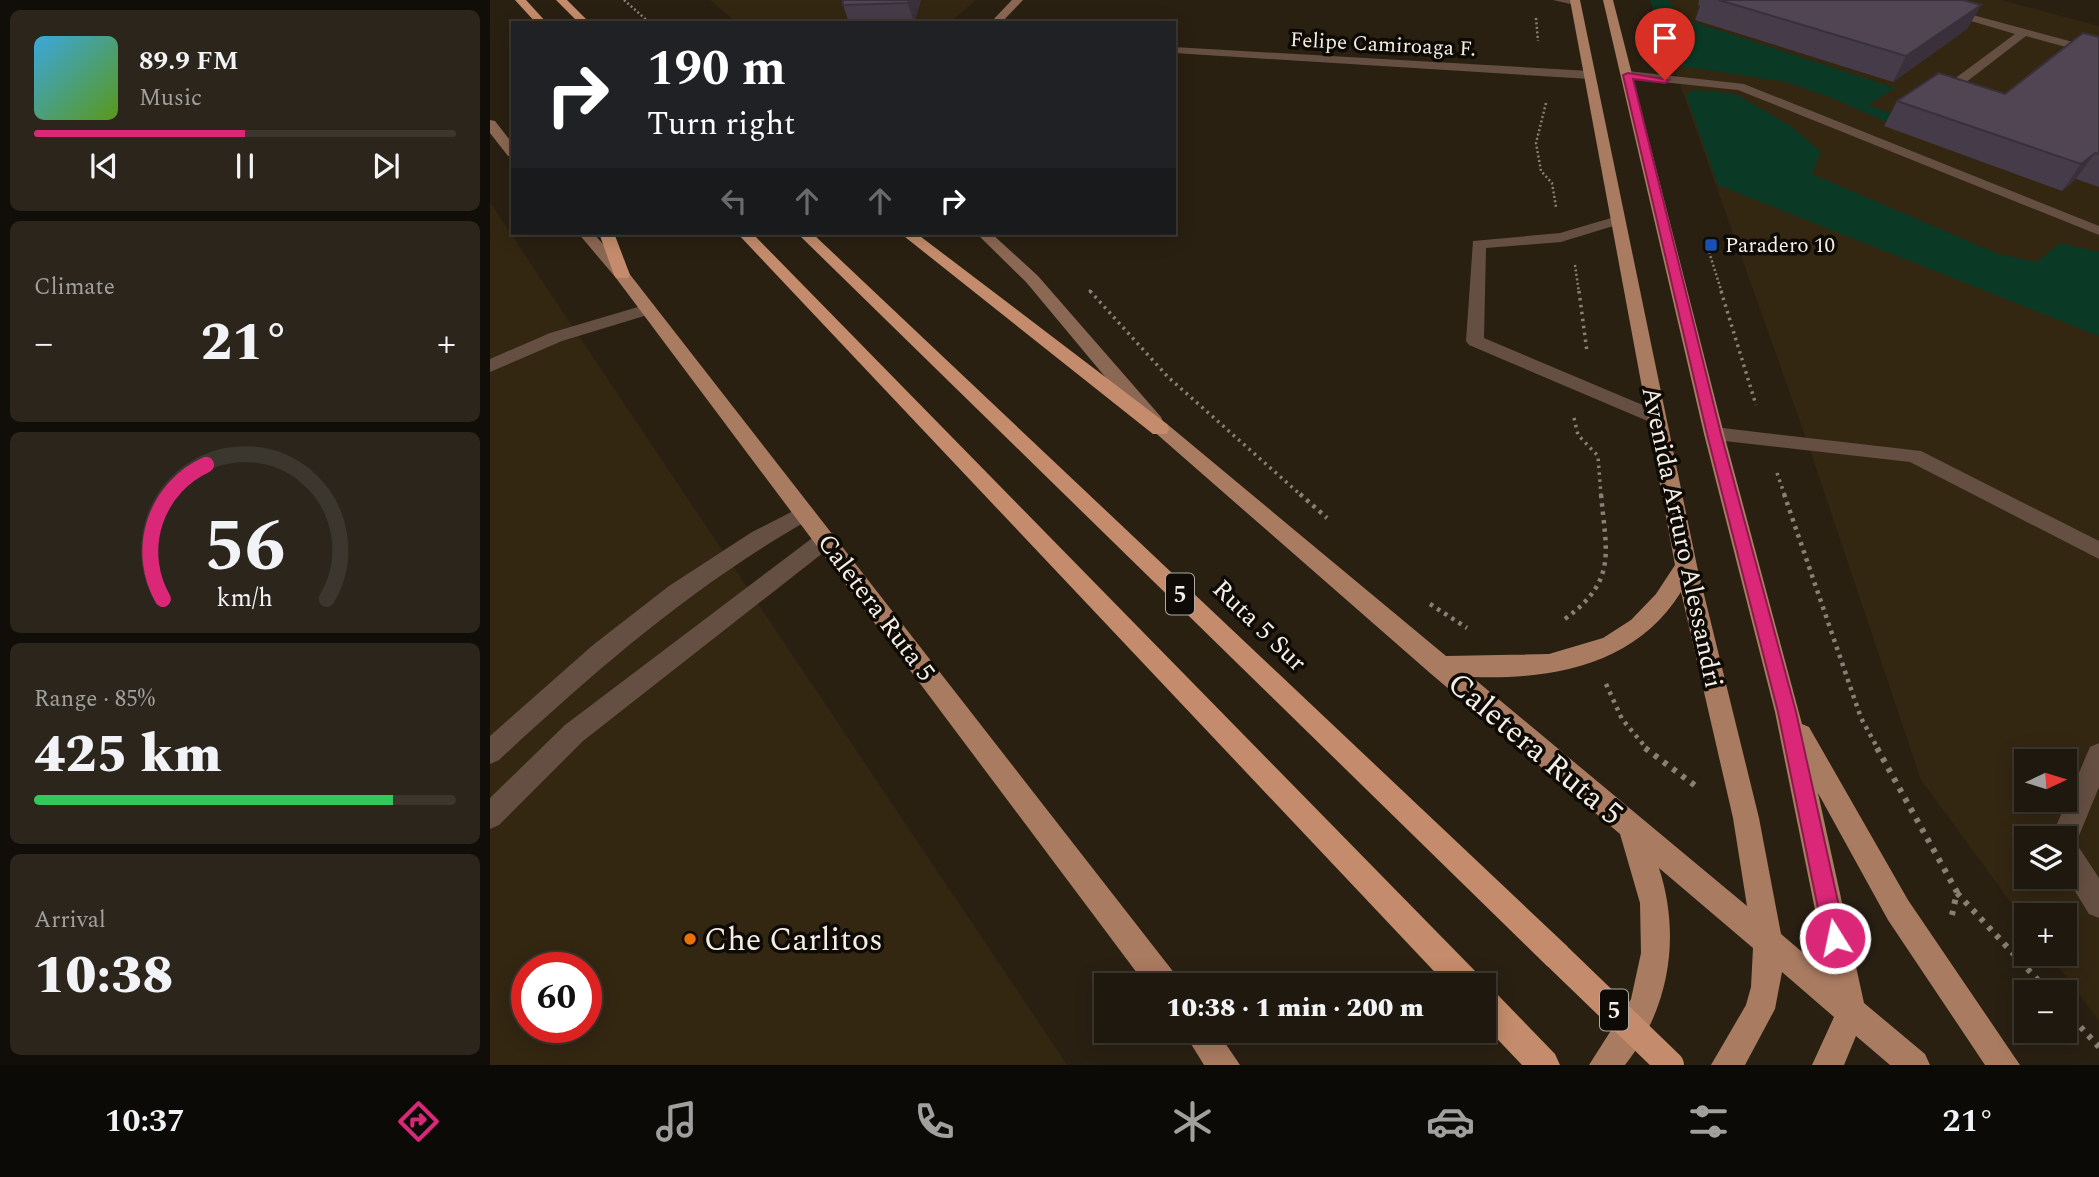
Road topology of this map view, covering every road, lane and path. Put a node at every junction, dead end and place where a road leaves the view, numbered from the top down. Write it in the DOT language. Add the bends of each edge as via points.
graph roads {
  1 [pos="518,0"];
  2 [pos="561,0"];
  3 [pos="624,0"];
  4 [pos="1018,0"];
  5 [pos="1558,0"];
  6 [pos="1608,0"];
  7 [pos="1905,0"];
  8 [pos="1575,1"];
  9 [pos="1535,12"];
  10 [pos="524,21"];
  11 [pos="540,21"];
  12 [pos="584,21"];
  13 [pos="648,21"];
  14 [pos="997,21"];
  15 [pos="2023,33"];
  16 [pos="1176,50"];
  17 [pos="2099,53"];
  18 [pos="1533,72"];
  19 [pos="1590,75"];
  20 [pos="1628,75"];
  21 [pos="1961,80"];
  22 [pos="490,124"];
  23 [pos="511,150"];
  24 [pos="1618,219"];
  25 [pos="2099,231"];
  26 [pos="587,235"];
  27 [pos="607,235"];
  28 [pos="746,235"];
  29 [pos="806,235"];
  30 [pos="910,235"];
  31 [pos="985,235"];
  32 [pos="1561,237"];
  33 [pos="1704,238"];
  34 [pos="622,275"];
  35 [pos="1086,287"];
  36 [pos="648,309"];
  37 [pos="490,366"];
  38 [pos="1565,378"];
  39 [pos="1657,419"];
  40 [pos="1160,429"];
  41 [pos="1714,434"];
  42 [pos="1765,438"];
  43 [pos="805,513"];
  44 [pos="1329,520"];
  45 [pos="826,539"];
  46 [pos="2099,551"];
  47 [pos="1686,566"];
  48 [pos="1426,602"];
  49 [pos="1559,624"];
  50 [pos="1470,630"];
  51 [pos="1438,666"];
  52 [pos="1787,712"];
  53 [pos="490,751"];
  54 [pos="2099,755"];
  55 [pos="490,816"];
  56 [pos="1629,825"];
  57 [pos="2070,826"];
  58 [pos="2077,869"];
  59 [pos="1957,892"];
  60 [pos="2099,904"];
  61 [pos="1768,943"];
  62 [pos="1155,973"];
  63 [pos="1455,973"];
  64 [pos="2038,980"];
  65 [pos="1948,986"];
  66 [pos="1851,1013"];
  67 [pos="1496,1016"];
  68 [pos="2077,1023"];
  69 [pos="1207,1043"];
  70 [pos="2099,1046"];
  71 [pos="1224,1065"];
  72 [pos="1544,1065"];
  73 [pos="1605,1065"];
  74 [pos="1670,1065"];
  75 [pos="1727,1065"];
  76 [pos="1828,1065"];
  77 [pos="1914,1065"];
  78 [pos="2004,1065"];
  1 -- 10 [label="highway"];
  1 -- 11 [label="highway"];
  2 -- 12 [label="highway"];
  3 -- 13 [label="path"];
  4 -- 14 [label="street"];
  5 -- 8 [label="street"];
  6 -- 20 [label="main road, Avenida Arturo Alessandri"];
  7 -- 15 [label="street"];
  8 -- 19 [label="main road, Avenida Arturo Alessandri"];
  9 -- 18 [label="path" via="1540,57"];
  15 -- 17 [label="street"];
  15 -- 21 [label="street"];
  16 -- 18 [label="street, Felipe Camiroaga F."];
  18 -- 19 [label="street, Felipe Camiroaga F."];
  18 -- 32 [label="path" via="1546,93 1545,117 1536,143 1541,171 1552,183"];
  19 -- 24 [label="main road, Avenida Arturo Alessandri"];
  20 -- 25 [label="street" via="1740,88"];
  20 -- 41 [label="main road, Avenida Arturo Alessandri"];
  22 -- 23 [label="street"];
  24 -- 32 [label="street"];
  24 -- 39 [label="main road, Avenida Arturo Alessandri"];
  26 -- 34 [label="street, Caletera Ruta 5"];
  27 -- 34 [label="highway"];
  28 -- 63 [label="highway"];
  29 -- 74 [label="highway, Ruta 5 Sur / 5, bridge"];
  30 -- 40 [label="highway"];
  31 -- 40 [label="street" via="1032,279"];
  32 -- 38 [label="path" via="1578,271 1587,352 1569,356"];
  32 -- 38 [label="street" via="1478,244 1475,341"];
  33 -- 42 [label="path"];
  34 -- 36 [label="main road, Caletera Ruta 5"];
  35 -- 44 [label="path" via="1168,377"];
  36 -- 37 [label="street" via="556,337"];
  36 -- 43 [label="main road, Caletera Ruta 5"];
  38 -- 39 [label="street"];
  38 -- 49 [label="path" via="1578,435 1598,456 1607,564 1587,602"];
  39 -- 47 [label="main road, Avenida Arturo Alessandri"];
  40 -- 51 [label="main road, Caletera Ruta 5"];
  41 -- 42 [label="street"];
  41 -- 52 [label="main road, Avenida Arturo Alessandri"];
  42 -- 46 [label="street" via="1914,456"];
  42 -- 59 [label="path" via="1861,718"];
  43 -- 45 [label="main road, Caletera Ruta 5"];
  43 -- 53 [label="street" via="683,585"];
  45 -- 55 [label="street" via="574,733"];
  45 -- 62 [label="main road, Caletera Ruta 5"];
  47 -- 51 [label="main road" via="1670,597 1628,635 1594,654 1551,666"];
  47 -- 61 [label="main road, Avenida Arturo Alessandri" via="1746,818"];
  48 -- 50 [label="path"];
  51 -- 56 [label="main road, Caletera Ruta 5"];
  52 -- 65 [label="main road" via="1849,827"];
  52 -- 66 [label="main road, Avenida Arturo Alessandri"];
  54 -- 57 [label="street"];
  56 -- 61 [label="main road, Caletera Ruta 5"];
  56 -- 73 [label="main road" via="1649,876 1657,914 1657,953 1633,1027"];
  58 -- 60 [label="street"];
  59 -- 64 [label="path"];
  59 -- 65 [label="path" via="1947,939"];
  61 -- 66 [label="main road, Caletera Ruta 5"];
  61 -- 75 [label="main road, Avenida Arturo Alessandri" via="1760,1009"];
  65 -- 78 [label="main road"];
  66 -- 76 [label="main road"];
  66 -- 77 [label="main road, Caletera Ruta 5"];
  67 -- 72 [label="highway"];
  68 -- 70 [label="path"];
  69 -- 71 [label="main road"];
}
